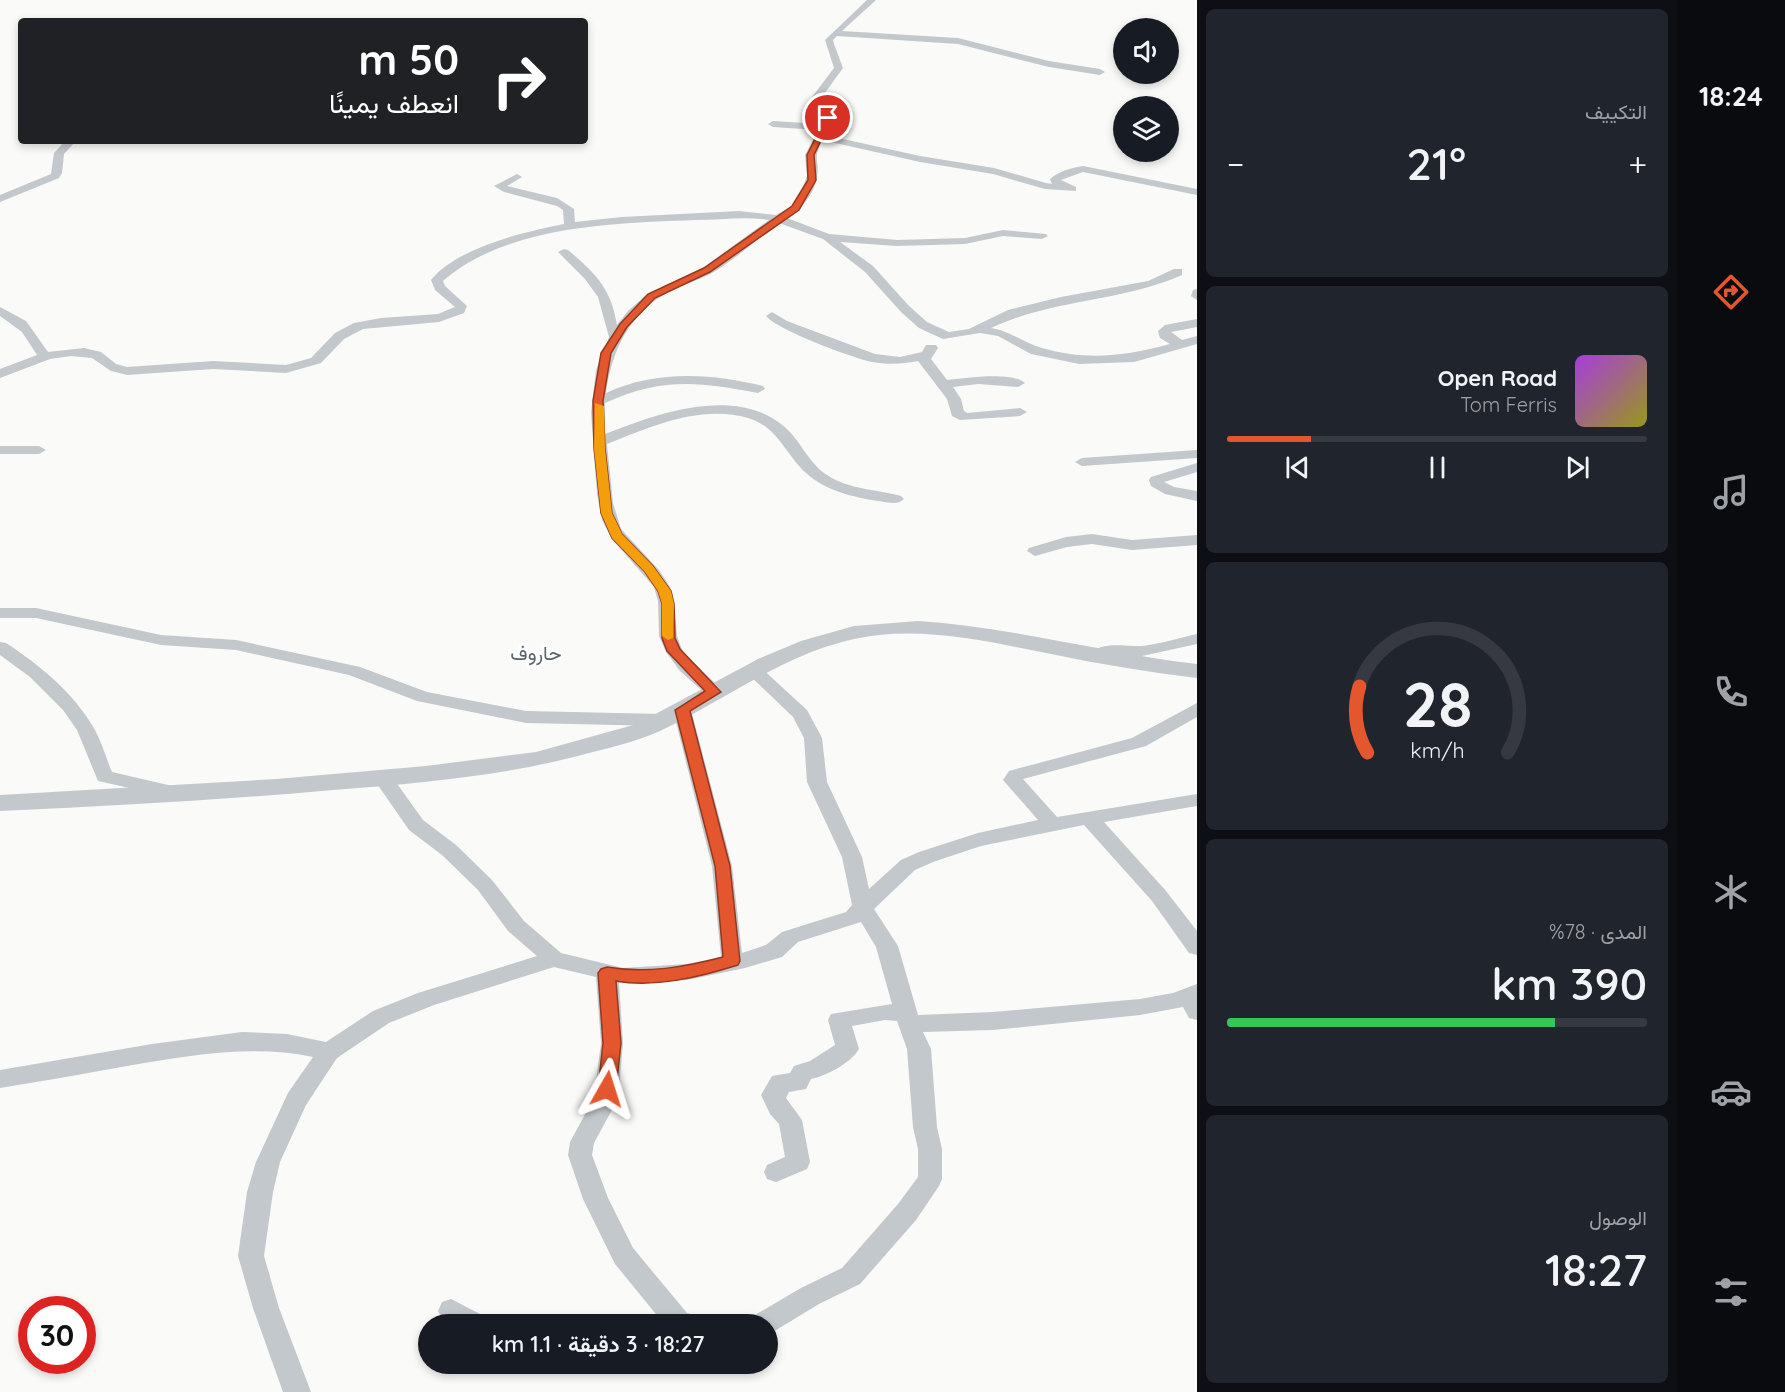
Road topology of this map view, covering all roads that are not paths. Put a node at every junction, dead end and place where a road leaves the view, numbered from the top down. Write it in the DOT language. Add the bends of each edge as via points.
graph roads {
  1 [pos="872,0"];
  2 [pos="835,33"];
  3 [pos="1100,72"];
  4 [pos="773,124"];
  5 [pos="823,132"];
  6 [pos="68,144"];
  7 [pos="517,177"];
  8 [pos="1197,192"];
  9 [pos="0,199"];
  10 [pos="778,219"];
  11 [pos="570,224"];
  12 [pos="1042,236"];
  13 [pos="827,237"];
  14 [pos="564,252"];
  15 [pos="1178,272"];
  16 [pos="0,311"];
  17 [pos="772,316"];
  18 [pos="1197,323"];
  19 [pos="977,329"];
  20 [pos="942,335"];
  21 [pos="615,336"];
  22 [pos="1197,340"];
  23 [pos="1180,345"];
  24 [pos="44,356"];
  25 [pos="926,356"];
  26 [pos="0,374"];
  27 [pos="1018,383"];
  28 [pos="945,384"];
  29 [pos="758,389"];
  30 [pos="598,401"];
  31 [pos="1020,412"];
  32 [pos="599,442"];
  33 [pos="0,450"];
  34 [pos="39,450"];
  35 [pos="1197,454"];
  36 [pos="1082,462"];
  37 [pos="1197,467"];
  38 [pos="1197,496"];
  39 [pos="896,499"];
  40 [pos="1197,540"];
  41 [pos="1035,552"];
  42 [pos="0,613"];
  43 [pos="1197,639"];
  44 [pos="0,647"];
  45 [pos="1097,656"];
  46 [pos="753,670"];
  47 [pos="1197,671"];
  48 [pos="714,692"];
  49 [pos="1197,709"];
  50 [pos="673,715"];
  51 [pos="383,778"];
  52 [pos="184,795"];
  53 [pos="1197,800"];
  54 [pos="0,803"];
  55 [pos="1090,819"];
  56 [pos="1052,824"];
  57 [pos="863,908"];
  58 [pos="1197,947"];
  59 [pos="554,959"];
  60 [pos="732,961"];
  61 [pos="607,973"];
  62 [pos="1194,1000"];
  63 [pos="908,1019"];
  64 [pos="329,1052"];
  65 [pos="0,1079"];
  66 [pos="776,1172"];
  67 [pos="671,1314"];
  68 [pos="778,1316"];
  69 [pos="297,1392"];
  1 -- 2 [label="street"];
  2 -- 3 [label="street" via="958,41"];
  2 -- 5 [label="street" via="829,40 839,68 817,97 828,118"];
  4 -- 5 [label="street"];
  5 -- 8 [label="street" via="920,159 994,171 1064,190 1072,189 1055,179 1083,169"];
  5 -- 10 [label="street" via="810,155 812,180 801,202"];
  6 -- 9 [label="street" via="59,153 55,176"];
  7 -- 11 [label="street" via="499,186 563,205 568,209"];
  10 -- 11 [label="street" via="756,215"];
  10 -- 13 [label="street"];
  10 -- 21 [label="street" via="707,270 652,296"];
  11 -- 24 [label="street" via="497,246 444,274 437,284 461,306 454,314 358,326 336,338 323,356 304,365 260,370 197,366 135,372 111,368 96,355"];
  12 -- 13 [label="street" via="1003,233 965,242 897,243"];
  13 -- 20 [label="street" via="869,269 914,317"];
  14 -- 21 [label="street" via="604,297"];
  15 -- 19 [label="street" via="1151,284 1012,312"];
  16 -- 24 [label="street" via="28,329"];
  17 -- 25 [label="street" via="783,324 873,358 900,361"];
  18 -- 23 [label="street" via="1164,331"];
  19 -- 20 [label="street"];
  19 -- 23 [label="street" via="1001,333 1036,351 1078,360 1134,358"];
  20 -- 25 [label="street"];
  21 -- 30 [label="street" via="606,353"];
  22 -- 23 [label="street"];
  24 -- 26 [label="street"];
  25 -- 28 [label="street" via="926,364"];
  27 -- 28 [label="street"];
  28 -- 31 [label="street" via="958,406 957,413 964,417"];
  29 -- 30 [label="street" via="696,381 655,382"];
  30 -- 32 [label="street"];
  32 -- 39 [label="street" via="681,414 744,414 777,427 808,467 826,481 853,492"];
  32 -- 48 [label="street" via="604,502 612,526 664,591 668,638 674,651"];
  33 -- 34 [label="street"];
  35 -- 36 [label="street"];
  37 -- 38 [label="street" via="1167,475 1156,483 1164,489"];
  40 -- 41 [label="street" via="1132,545 1083,540"];
  42 -- 50 [label="street" via="36,614 161,640 236,645 354,672 423,697 526,717"];
  43 -- 45 [label="street" via="1142,651 1113,650"];
  44 -- 52 [label="street" via="45,682 79,717 105,777"];
  45 -- 46 [label="street" via="969,632 903,627 843,633 804,645"];
  45 -- 47 [label="street"];
  46 -- 48 [label="street"];
  46 -- 57 [label="street" via="801,714 813,738 817,782 852,857"];
  48 -- 50 [label="street"];
  49 -- 56 [label="street" via="1139,742 1016,775 1013,780"];
  50 -- 51 [label="street" via="630,735 535,759"];
  50 -- 60 [label="street" via="723,866"];
  51 -- 52 [label="street"];
  51 -- 59 [label="street" via="416,825 449,850 485,885 516,926"];
  52 -- 54 [label="street"];
  53 -- 55 [label="street"];
  55 -- 56 [label="street"];
  55 -- 58 [label="street" via="1159,896"];
  56 -- 57 [label="street" via="978,840 926,857 896,875"];
  57 -- 60 [label="street" via="853,917 790,937 774,951"];
  57 -- 63 [label="street" via="887,946"];
  59 -- 61 [label="street"];
  59 -- 64 [label="street" via="417,1002 381,1017"];
  60 -- 61 [label="street" via="687,972 646,976"];
  61 -- 67 [label="street" via="612,1043 607,1089 582,1142 580,1155 624,1256"];
  62 -- 63 [label="street" via="1048,1016"];
  63 -- 66 [label="street" via="875,1012 839,1020 847,1049 816,1069 802,1072 798,1082 780,1083 773,1095 790,1120 798,1162"];
  63 -- 68 [label="street" via="919,1049 923,1078 930,1179 907,1212 851,1276"];
  64 -- 65 [label="street" via="287,1043 243,1041"];
  64 -- 69 [label="street" via="296,1100 268,1162 252,1256 263,1299"];
}
